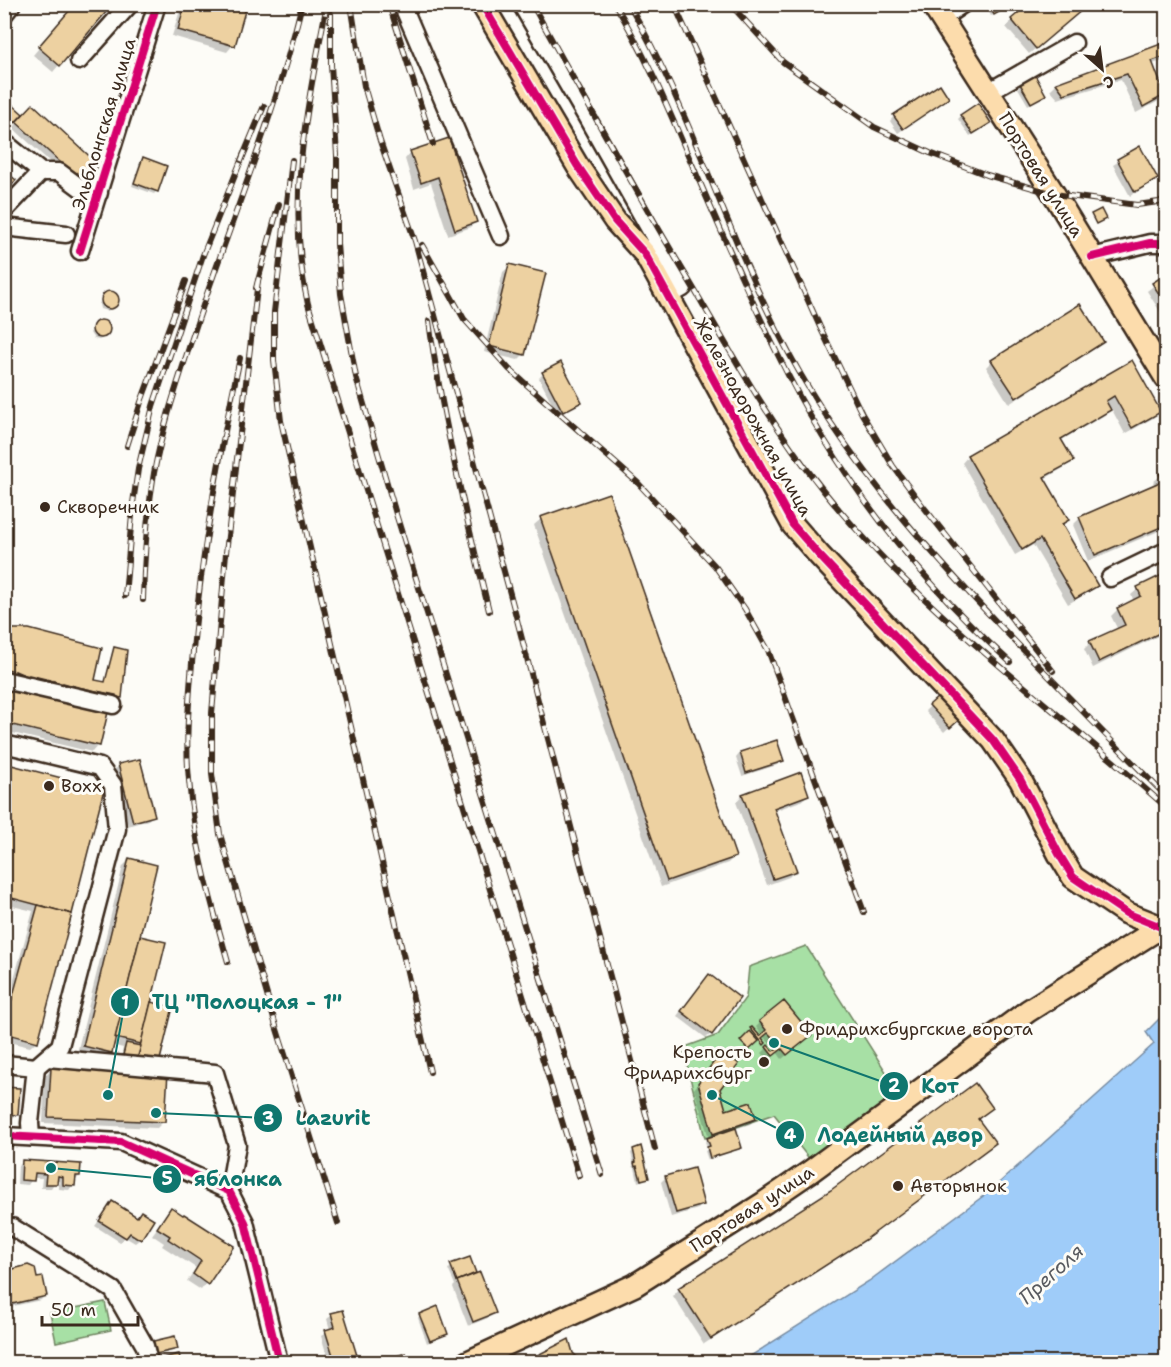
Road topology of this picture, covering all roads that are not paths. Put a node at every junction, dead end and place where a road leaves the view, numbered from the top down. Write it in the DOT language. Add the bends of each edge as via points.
graph roads {
  1 [pos="12,4"];
  2 [pos="130,4"];
  3 [pos="157,4"];
  4 [pos="402,4"];
  5 [pos="482,4"];
  6 [pos="521,4"];
  7 [pos="963,4"];
  8 [pos="936,12"];
  9 [pos="5,13"];
  10 [pos="1074,43"];
  11 [pos="79,61"];
  12 [pos="988,92"];
  13 [pos="4,142"];
  14 [pos="41,172"];
  15 [pos="99,193"];
  16 [pos="4,211"];
  17 [pos="4,227"];
  18 [pos="66,234"];
  19 [pos="501,236"];
  20 [pos="1167,243"];
  21 [pos="80,251"];
  22 [pos="1092,257"];
  23 [pos="669,296"];
  24 [pos="1167,378"];
  25 [pos="1167,551"];
  26 [pos="1110,578"];
  27 [pos="4,680"];
  28 [pos="113,705"];
  29 [pos="4,744"];
  30 [pos="1165,927"];
  31 [pos="42,1062"];
  32 [pos="4,1064"];
  33 [pos="4,1137"];
  34 [pos="31,1137"];
  35 [pos="229,1191"];
  36 [pos="12,1227"];
  37 [pos="149,1362"];
  38 [pos="279,1362"];
  39 [pos="468,1362"];
  1 -- 9 [label="street"];
  2 -- 11 [label="street"];
  3 -- 15 [label="street, Эльблонгская улица"];
  4 -- 19 [label="street"];
  5 -- 23 [label="main road, Железнодорожная улица" via="577,165 615,221 645,254"];
  6 -- 23 [label="street" via="683,288"];
  7 -- 8 [label="street"];
  8 -- 12 [label="main road, Портовая улица"];
  10 -- 12 [label="street"];
  12 -- 22 [label="main road, Портовая улица"];
  13 -- 14 [label="street"];
  14 -- 15 [label="street" via="59,172 86,192"];
  14 -- 16 [label="street"];
  15 -- 21 [label="street, Эльблонгская улица"];
  17 -- 18 [label="street, Эльблонгская улица"];
  20 -- 22 [label="street" via="1150,243"];
  22 -- 24 [label="main road, Портовая улица"];
  23 -- 30 [label="main road, Железнодорожная улица" via="794,525 993,740 1020,779 1073,877 1126,913"];
  25 -- 26 [label="street"];
  27 -- 28 [label="street"];
  29 -- 31 [label="street" via="100,767 113,785 117,829 60,1046"];
  30 -- 39 [label="main road, Портовая улица" via="1028,1011 811,1171 635,1285"];
  31 -- 32 [label="street"];
  31 -- 34 [label="street" via="30,1123"];
  31 -- 35 [label="street" via="215,1073 237,1145"];
  33 -- 34 [label="street"];
  34 -- 35 [label="street" via="121,1142"];
  35 -- 38 [label="street" via="245,1222"];
  36 -- 37 [label="street" via="113,1290 145,1346"];
}
